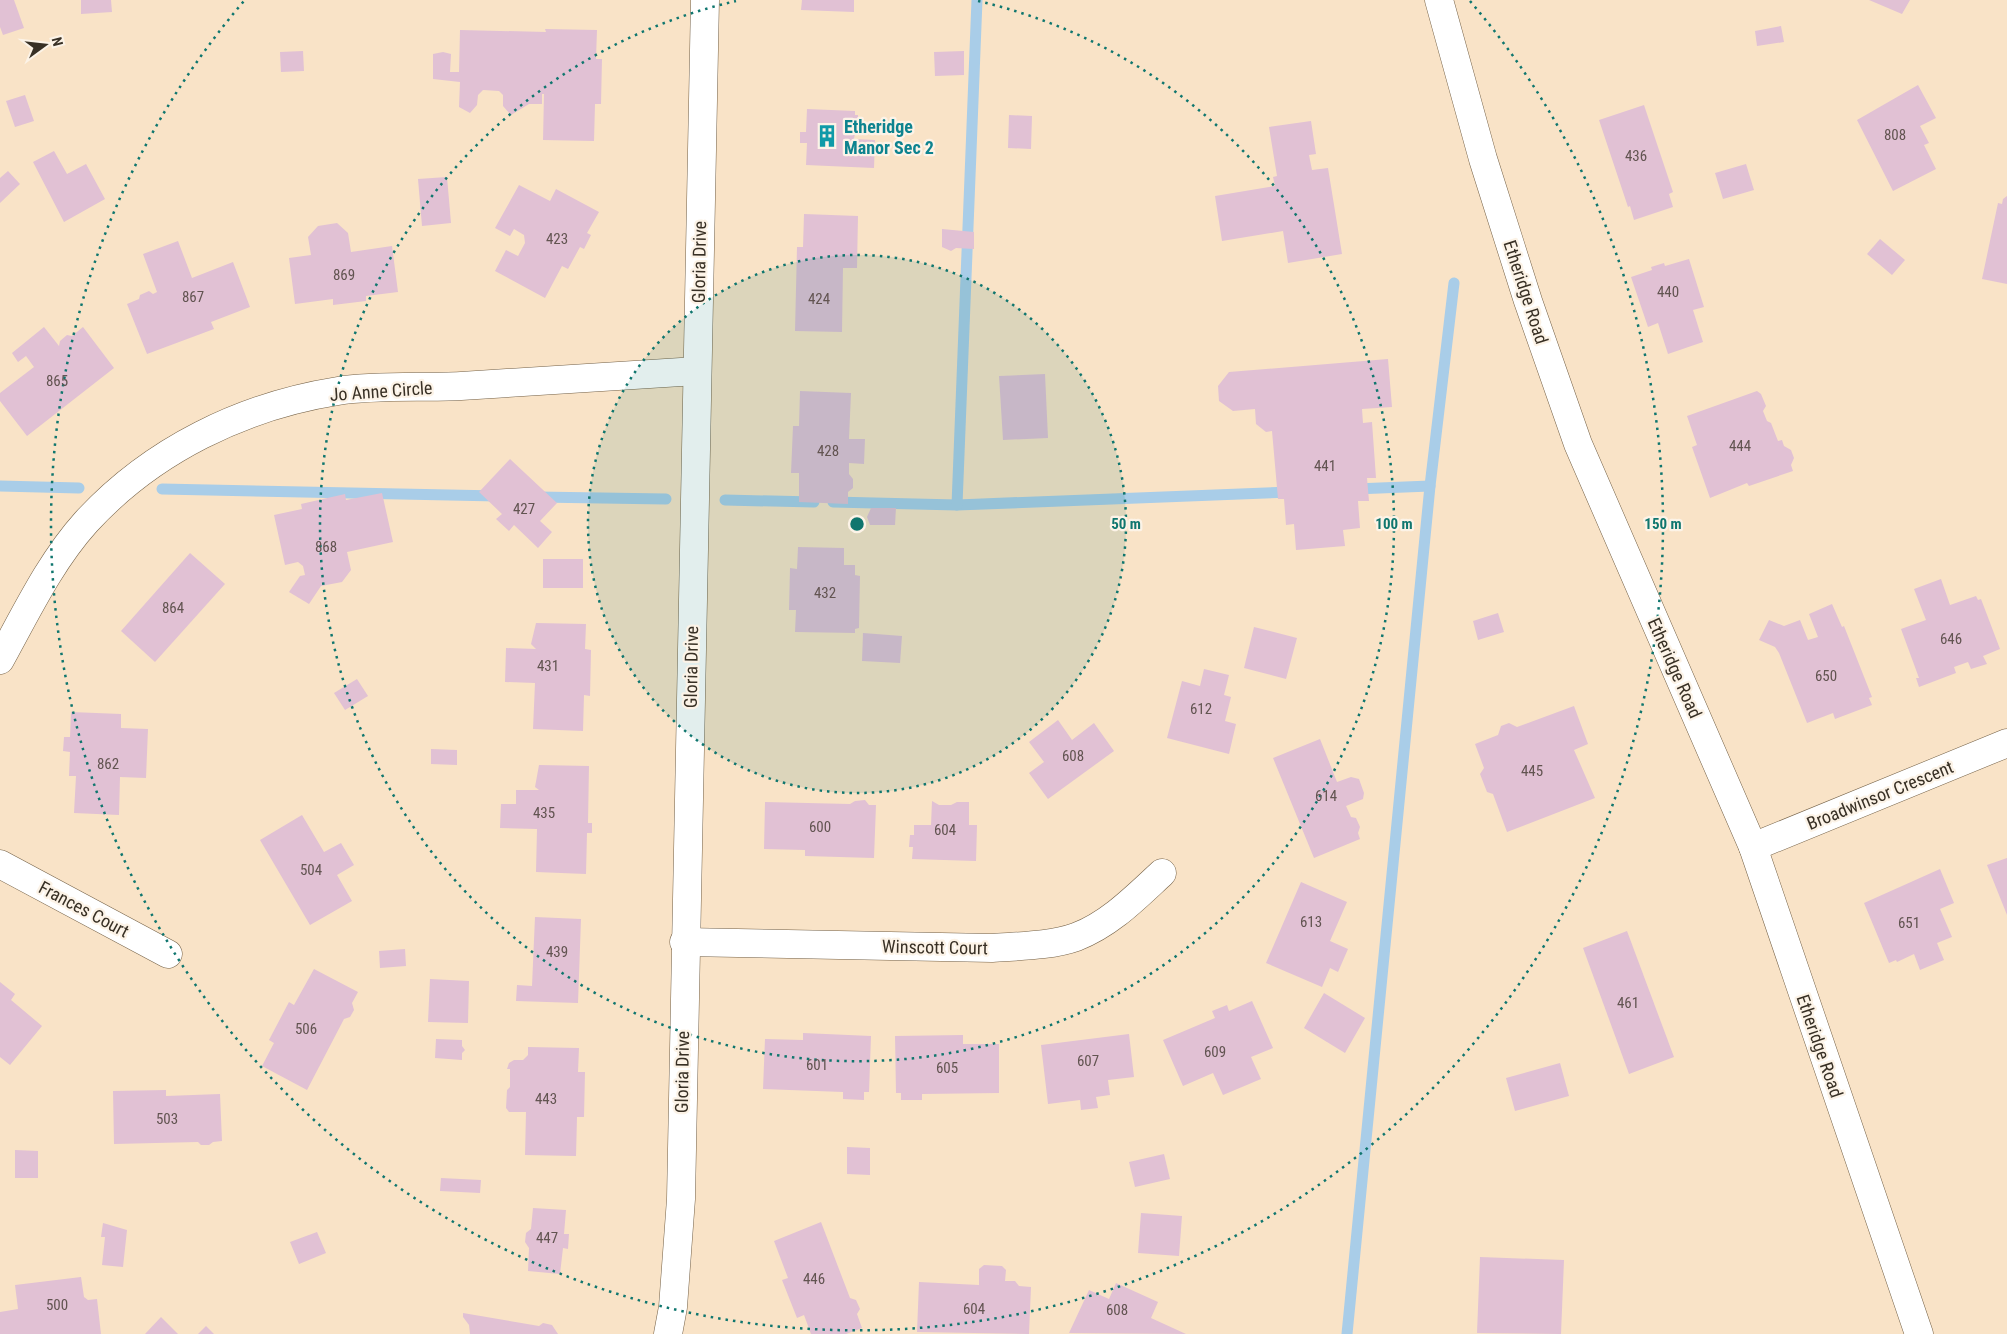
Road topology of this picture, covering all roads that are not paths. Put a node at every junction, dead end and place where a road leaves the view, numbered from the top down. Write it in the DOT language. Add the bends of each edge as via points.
graph roads {
  1 [pos="704,0"];
  2 [pos="1439,0"];
  3 [pos="697,371"];
  4 [pos="0,660"];
  5 [pos="2007,743"];
  6 [pos="1753,846"];
  7 [pos="0,864"];
  8 [pos="1162,874"];
  9 [pos="684,942"];
  10 [pos="168,954"];
  11 [pos="668,1334"];
  12 [pos="1919,1334"];
  1 -- 3 [label="street, Gloria Drive"];
  2 -- 6 [label="street, Etheridge Road" via="1483,159 1578,444"];
  3 -- 4 [label="street, Jo Anne Circle" via="446,387 340,390 271,405 224,423 178,446 117,491 85,523 47,574"];
  3 -- 9 [label="street, Gloria Drive"];
  5 -- 6 [label="street, Broadwinsor Crescent"];
  6 -- 12 [label="street, Etheridge Road"];
  7 -- 10 [label="street, Frances Court"];
  8 -- 9 [label="street, Winscott Court" via="1127,906 1093,929 1074,937 1024,946"];
  9 -- 11 [label="street, Gloria Drive" via="680,1200 673,1307"];
}
